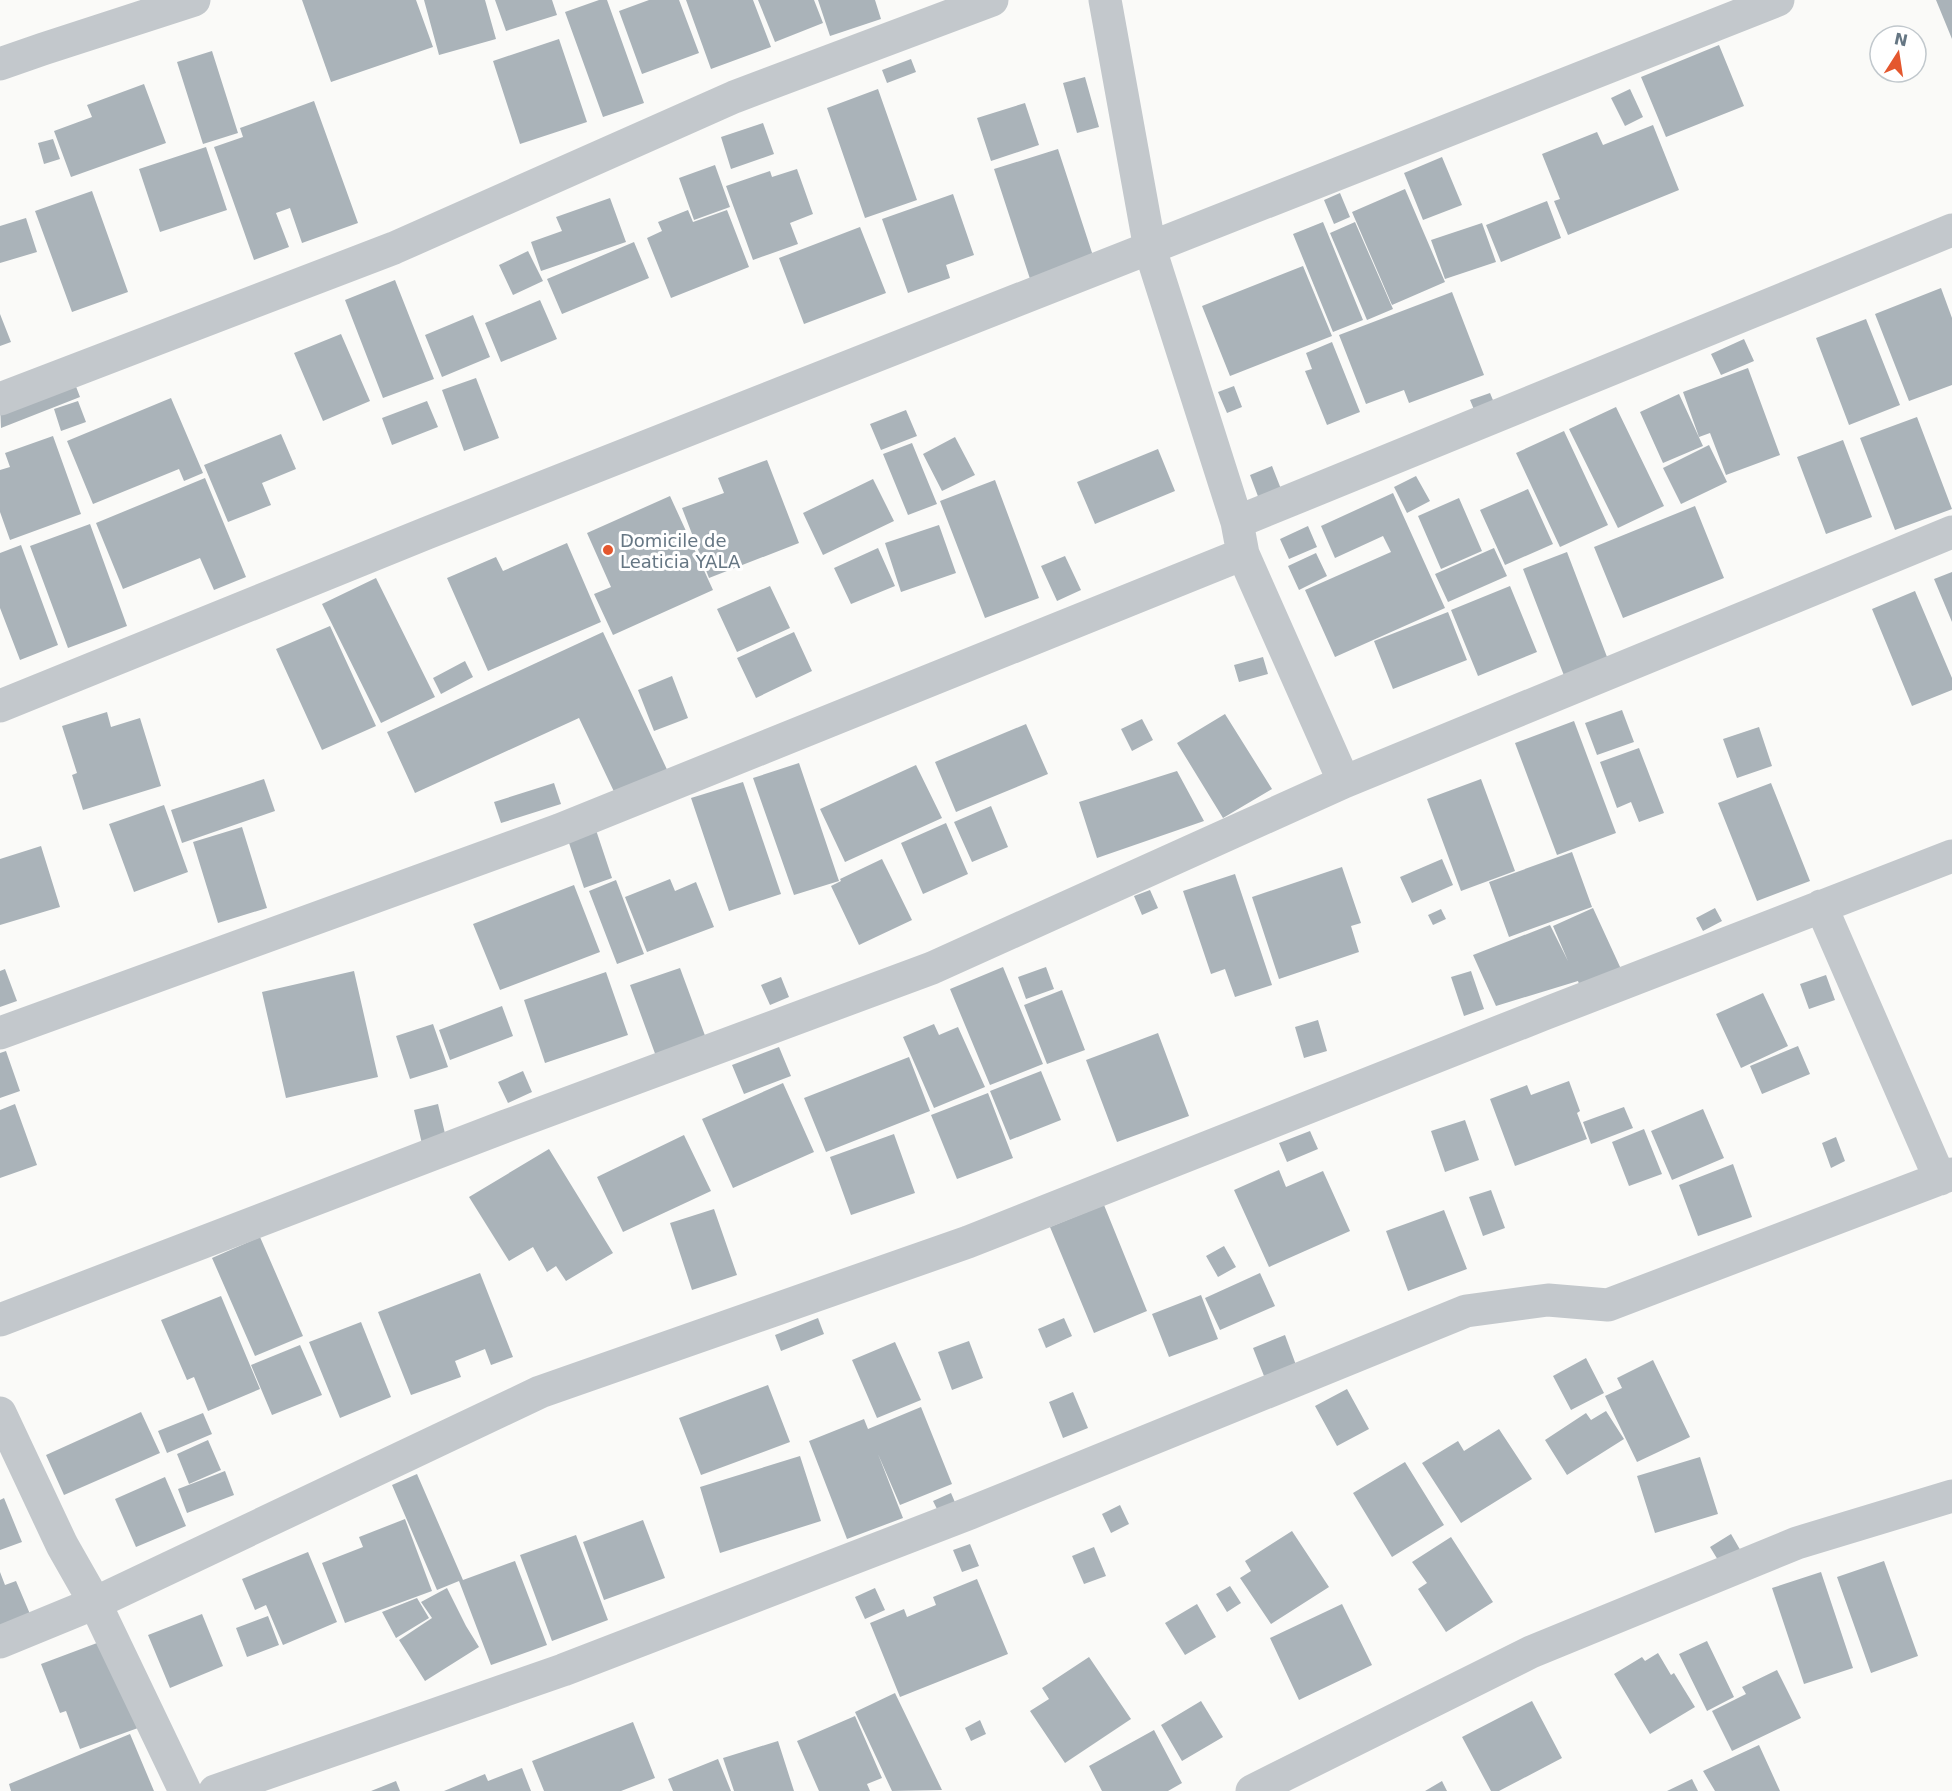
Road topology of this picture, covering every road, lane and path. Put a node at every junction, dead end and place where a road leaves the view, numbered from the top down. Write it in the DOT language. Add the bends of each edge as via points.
graph roads {
  1 [pos="194,0"];
  2 [pos="992,0"];
  3 [pos="1105,0"];
  4 [pos="1778,0"];
  5 [pos="0,64"];
  6 [pos="1952,230"];
  7 [pos="1150,249"];
  8 [pos="0,399"];
  9 [pos="1237,522"];
  10 [pos="1952,532"];
  11 [pos="1243,554"];
  12 [pos="0,706"];
  13 [pos="1344,782"];
  14 [pos="1952,856"];
  15 [pos="1821,906"];
  16 [pos="0,1033"];
  17 [pos="1946,1176"];
  18 [pos="0,1320"];
  19 [pos="0,1413"];
  20 [pos="1952,1496"];
  21 [pos="95,1603"];
  22 [pos="0,1642"];
  23 [pos="185,1791"];
  24 [pos="215,1791"];
  25 [pos="1252,1791"];
  1 -- 5 [label="street"];
  2 -- 8 [label="street" via="734,97 394,248"];
  3 -- 7 [label="street"];
  4 -- 7 [label="street"];
  6 -- 9 [label="street"];
  7 -- 9 [label="street"];
  7 -- 12 [label="street"];
  9 -- 11 [label="street"];
  10 -- 13 [label="street"];
  11 -- 13 [label="street"];
  11 -- 16 [label="street" via="559,830"];
  13 -- 18 [label="street" via="933,968"];
  14 -- 15 [label="street"];
  15 -- 17 [label="street"];
  15 -- 21 [label="street" via="968,1242 540,1392"];
  17 -- 24 [label="street" via="1608,1305 1548,1300 1466,1311 970,1513 607,1653"];
  19 -- 21 [label="street" via="62,1545"];
  20 -- 25 [label="street" via="1797,1543 1531,1652"];
  21 -- 22 [label="street"];
  21 -- 23 [label="street"];
}
